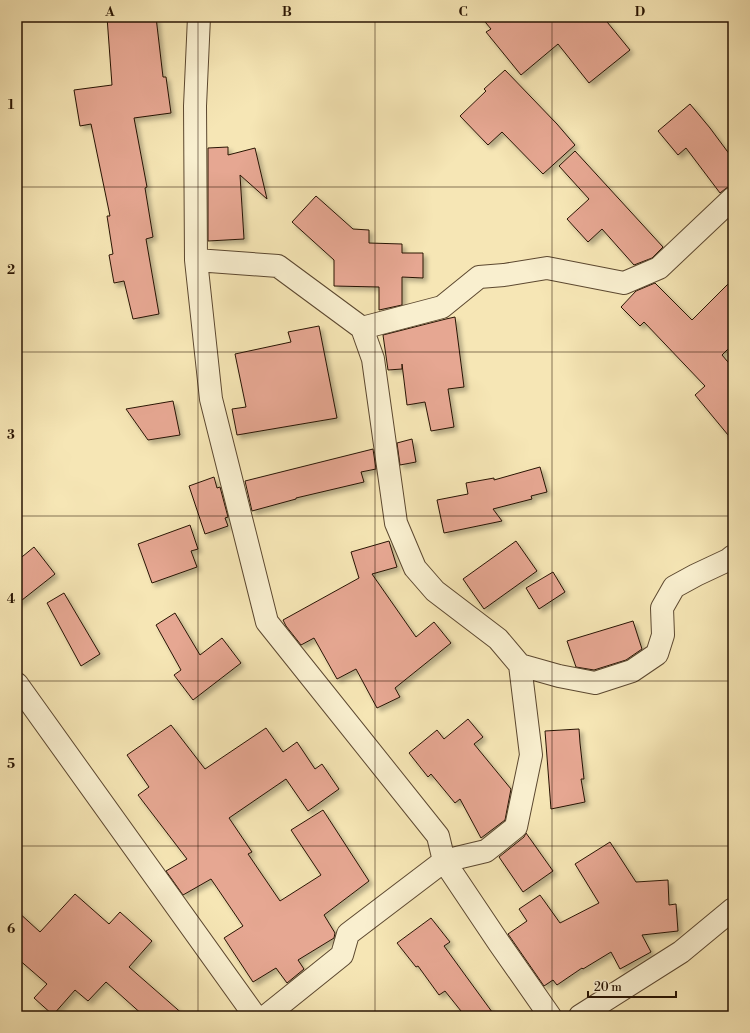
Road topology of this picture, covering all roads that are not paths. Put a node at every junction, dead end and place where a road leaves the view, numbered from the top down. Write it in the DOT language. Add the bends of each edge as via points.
graph roads {
  1 [pos="199,17"];
  2 [pos="733,198"];
  3 [pos="196,260"];
  4 [pos="362,328"];
  5 [pos="733,556"];
  6 [pos="520,665"];
  7 [pos="17,684"];
  8 [pos="444,861"];
  9 [pos="733,909"];
  10 [pos="255,1016"];
  11 [pos="266,1016"];
  12 [pos="550,1016"];
  13 [pos="580,1016"];
  1 -- 3 [label="street" via="195,106"];
  2 -- 4 [label="street" via="659,268 624,283 547,268 479,277 442,307"];
  3 -- 4 [label="street" via="278,266"];
  3 -- 8 [label="street" via="211,399 267,622 438,836"];
  4 -- 6 [label="street" via="373,359 396,523 415,568 435,591 498,639"];
  5 -- 6 [label="street" via="674,587 662,608 663,634 657,654 632,671 595,683"];
  6 -- 8 [label="street" via="531,755 516,827 486,851"];
  7 -- 10 [label="street"];
  8 -- 11 [label="street" via="348,934 342,955"];
  8 -- 12 [label="street"];
  9 -- 13 [label="street" via="681,952"];
}
